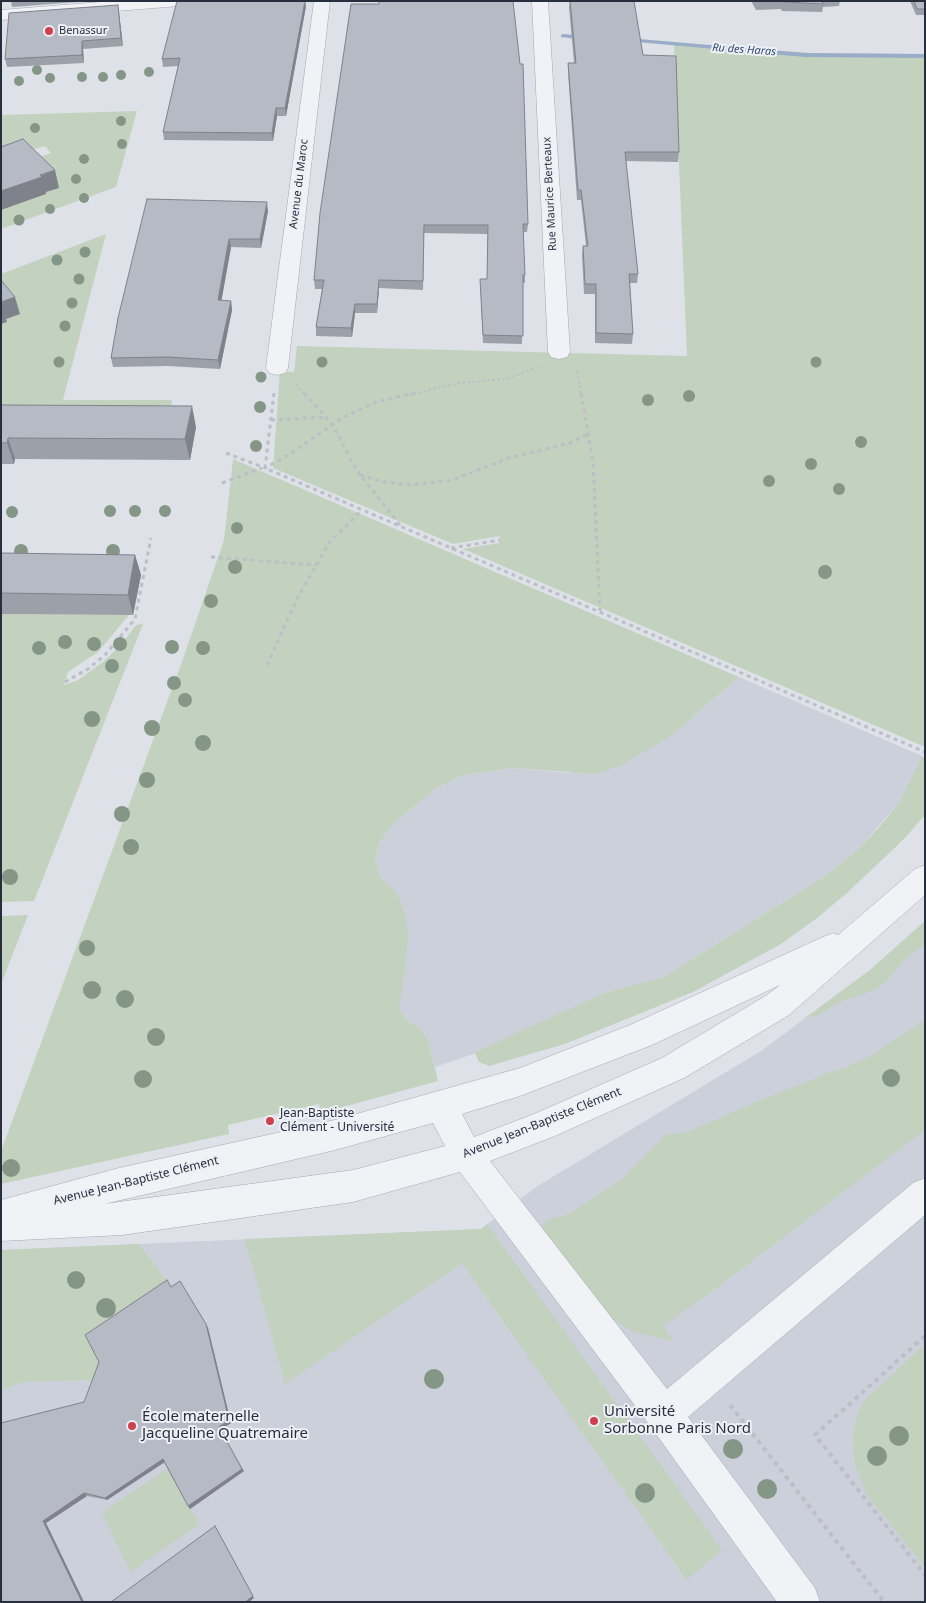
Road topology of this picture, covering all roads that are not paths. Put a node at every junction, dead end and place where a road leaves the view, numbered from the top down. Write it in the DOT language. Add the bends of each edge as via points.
graph roads {
  1 [pos="180,1"];
  2 [pos="322,1"];
  3 [pos="540,1"];
  4 [pos="1,15"];
  5 [pos="559,352"];
  6 [pos="277,368"];
  7 [pos="925,877"];
  8 [pos="861,933"];
  9 [pos="441,1106"];
  10 [pos="467,1155"];
  11 [pos="925,1194"];
  12 [pos="1,1215"];
  13 [pos="1,1225"];
  14 [pos="664,1414"];
  15 [pos="801,1602"];
  1 -- 4 [label="street"];
  2 -- 6 [label="street, Avenue du Maroc"];
  3 -- 5 [label="street, Rue Maurice Berteaux"];
  7 -- 8 [label="street, Avenue Jean-Baptiste Clément"];
  8 -- 9 [label="street, Avenue Jean-Baptiste Clément" via="641,1035 520,1082"];
  8 -- 10 [label="street, Avenue Jean-Baptiste Clément" via="778,1005 673,1068"];
  9 -- 10 [label="street"];
  9 -- 12 [label="street, Avenue Jean-Baptiste Clément" via="335,1135 119,1184"];
  10 -- 13 [label="street, Avenue Jean-Baptiste Clément" via="353,1186 122,1219"];
  10 -- 14 [label="street"];
  11 -- 14 [label="street"];
  14 -- 15 [label="street"];
}
